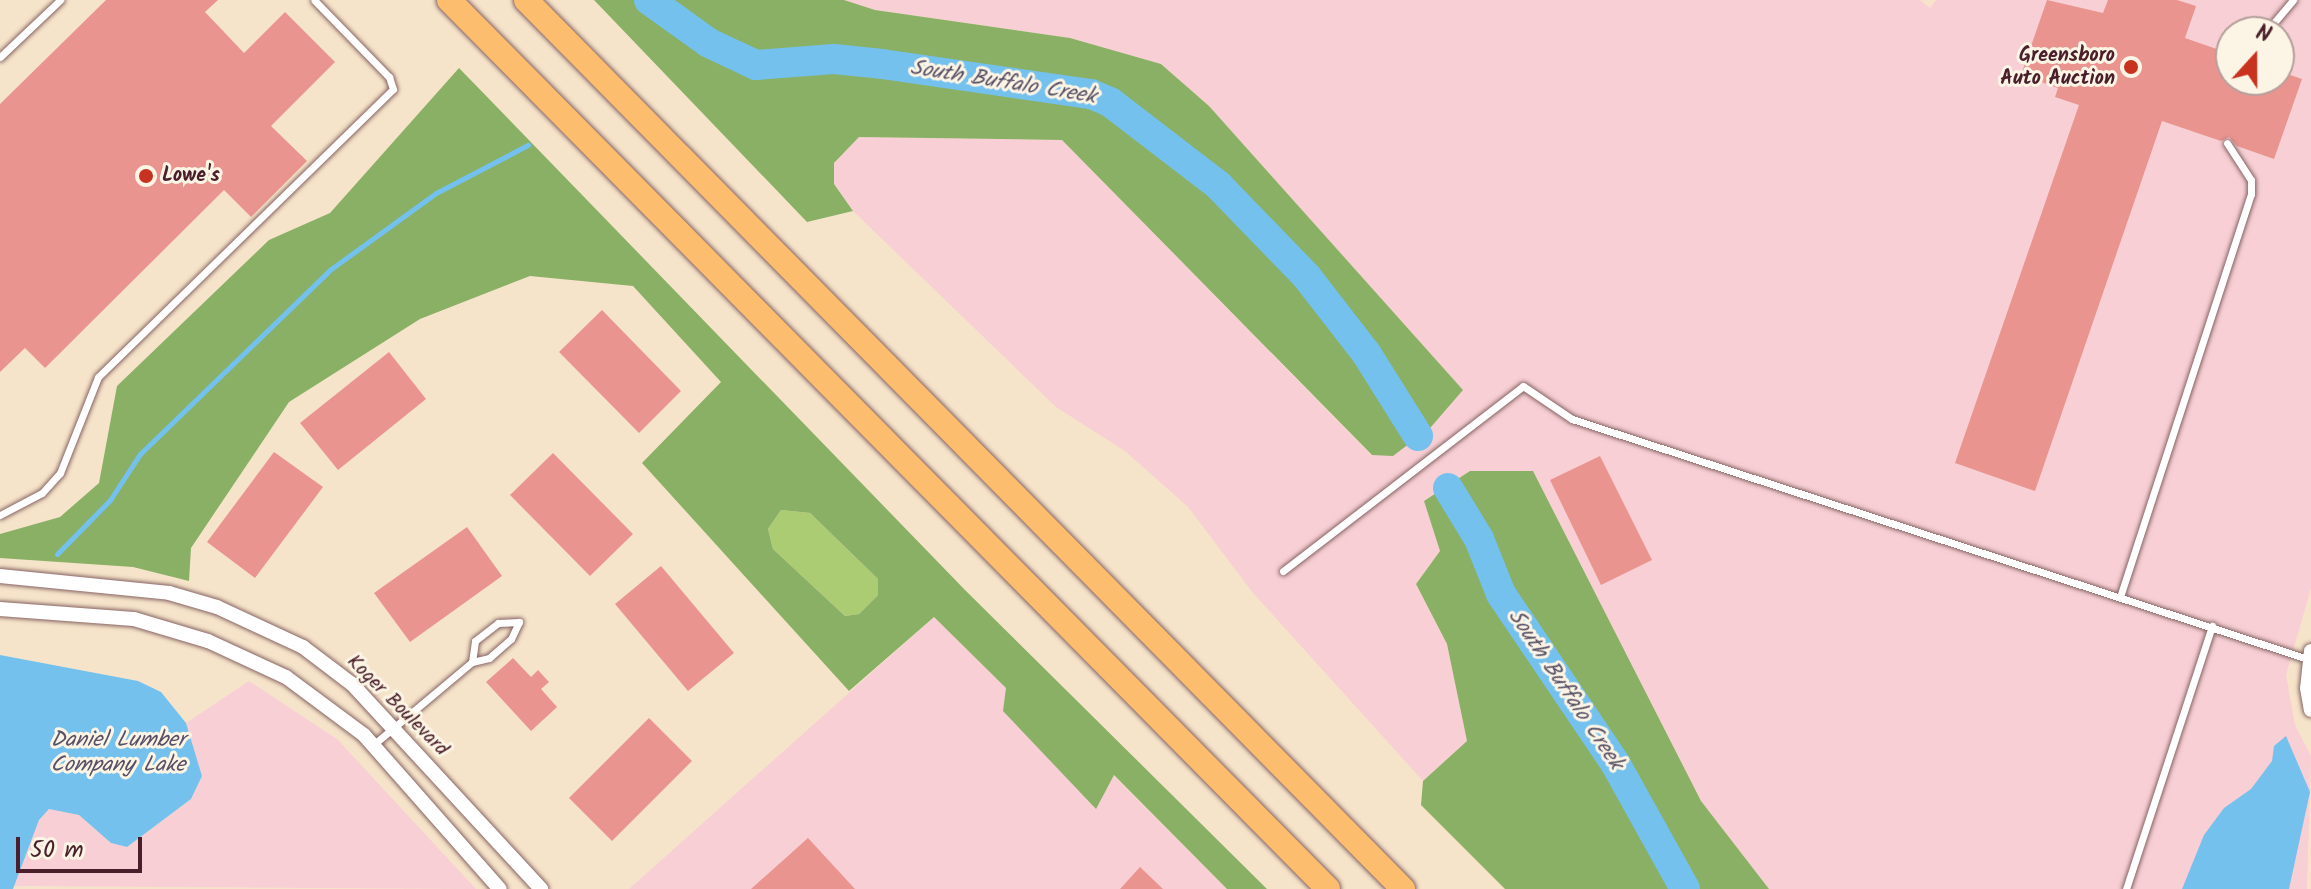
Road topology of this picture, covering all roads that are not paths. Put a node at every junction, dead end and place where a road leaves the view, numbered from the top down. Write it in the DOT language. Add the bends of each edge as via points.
graph roads {
  1 [pos="60,0"];
  2 [pos="314,0"];
  3 [pos="449,0"];
  4 [pos="526,0"];
  5 [pos="2293,0"];
  6 [pos="2280,16"];
  7 [pos="0,57"];
  8 [pos="2227,143"];
  9 [pos="0,515"];
  10 [pos="1283,571"];
  11 [pos="0,576"];
  12 [pos="2120,597"];
  13 [pos="0,609"];
  14 [pos="2212,626"];
  15 [pos="2310,655"];
  16 [pos="472,662"];
  17 [pos="2311,710"];
  18 [pos="396,730"];
  19 [pos="372,745"];
  20 [pos="500,889"];
  21 [pos="541,889"];
  22 [pos="1328,889"];
  23 [pos="1403,889"];
  24 [pos="2126,889"];
  1 -- 7 [label="lane"];
  2 -- 9 [label="lane" via="389,77 393,89 98,377 60,473 42,493"];
  3 -- 22 [label="highway"];
  4 -- 23 [label="highway"];
  5 -- 6 [label="lane"];
  8 -- 12 [label="lane" via="2251,180 2251,194"];
  10 -- 12 [label="lane" via="1523,386 1572,419"];
  11 -- 18 [label="street, Koger Boulevard" via="120,584 217,607 303,647 352,684"];
  12 -- 14 [label="lane"];
  13 -- 19 [label="street" via="134,619 208,641 286,677 330,706"];
  14 -- 15 [label="lane"];
  14 -- 24 [label="lane"];
  15 -- 17 [label="street"];
  16 -- 16 [label="lane" via="489,658 511,639 519,622 498,623 475,641"];
  16 -- 18 [label="lane"];
  18 -- 19 [label="lane"];
  18 -- 21 [label="street, Koger Boulevard"];
  19 -- 20 [label="street"];
}
